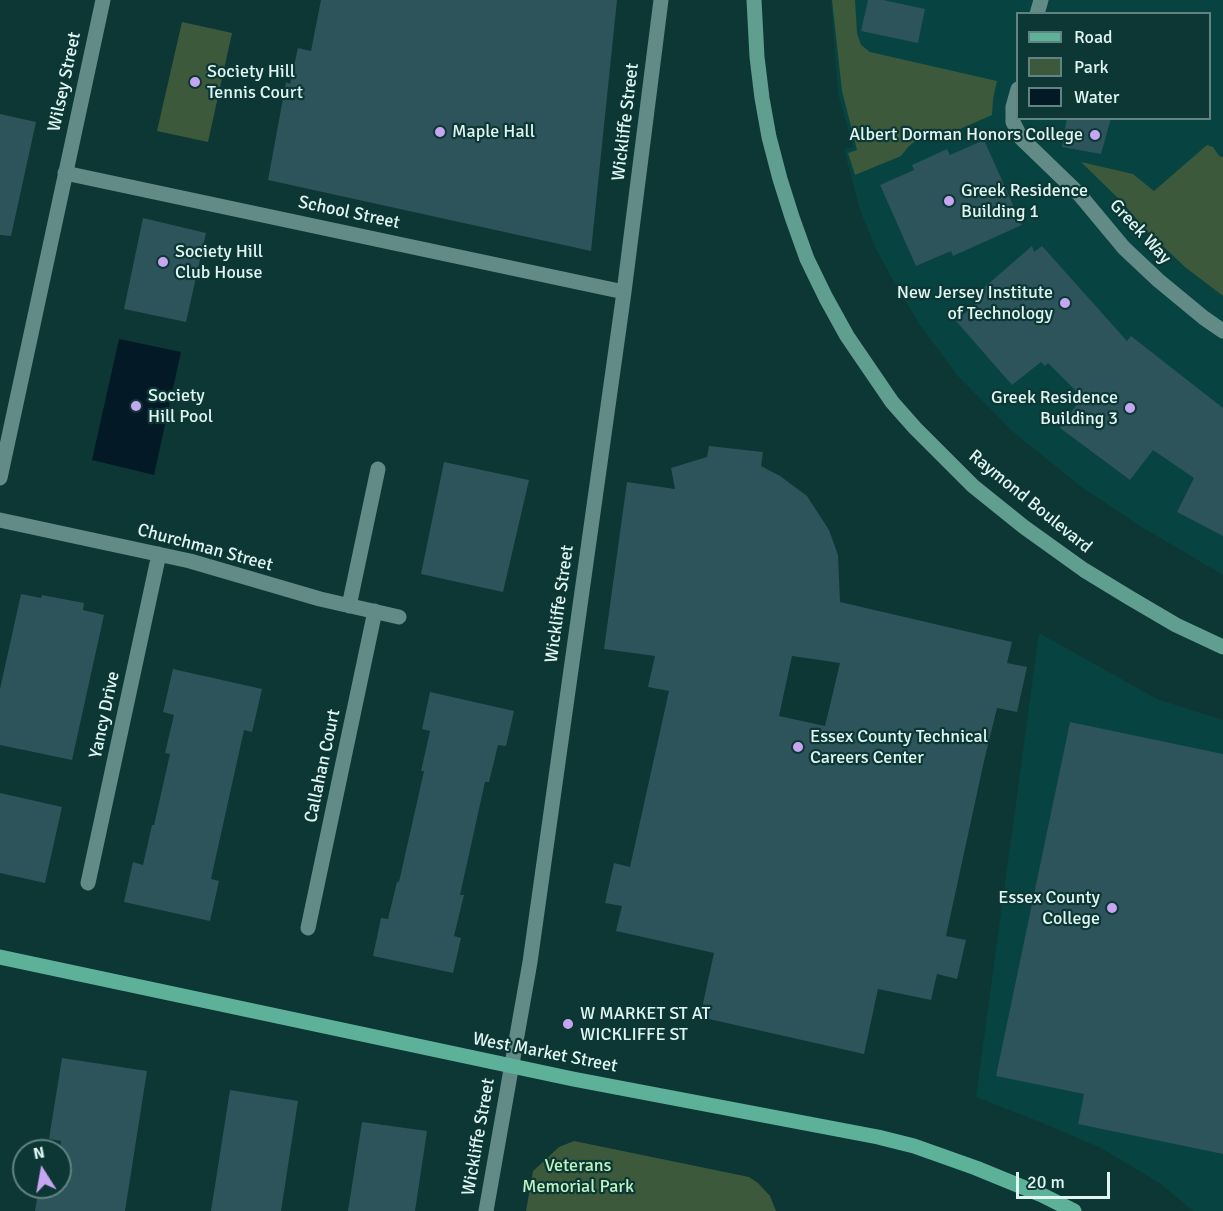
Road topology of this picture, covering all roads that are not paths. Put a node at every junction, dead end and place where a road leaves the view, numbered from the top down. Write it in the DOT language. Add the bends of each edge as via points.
graph roads {
  1 [pos="103,0"];
  2 [pos="661,0"];
  3 [pos="754,0"];
  4 [pos="1016,94"];
  5 [pos="65,173"];
  6 [pos="624,292"];
  7 [pos="1223,331"];
  8 [pos="378,469"];
  9 [pos="0,478"];
  10 [pos="0,520"];
  11 [pos="159,554"];
  12 [pos="349,606"];
  13 [pos="375,611"];
  14 [pos="399,617"];
  15 [pos="1223,647"];
  16 [pos="88,883"];
  17 [pos="308,928"];
  18 [pos="0,957"];
  19 [pos="511,1066"];
  20 [pos="486,1211"];
  21 [pos="1074,1211"];
  1 -- 5 [label="street, Wilsey Street"];
  2 -- 6 [label="street, Wickliffe Street"];
  3 -- 15 [label="main road, Raymond Boulevard" via="762,98 792,217 826,298 880,386 973,486 1024,528 1130,598"];
  4 -- 7 [label="street, Greek Way" via="1013,122 1020,138 1079,194 1124,248"];
  5 -- 6 [label="street, School Street"];
  5 -- 9 [label="street, Wilsey Street"];
  6 -- 19 [label="street, Wickliffe Street" via="530,962"];
  8 -- 12 [label="street"];
  10 -- 11 [label="street, Churchman Street"];
  11 -- 12 [label="street, Churchman Street"];
  11 -- 16 [label="street, Yancy Drive"];
  12 -- 13 [label="street, Churchman Street"];
  13 -- 14 [label="street, Churchman Street"];
  13 -- 17 [label="street, Callahan Court"];
  18 -- 19 [label="main road, West Market Street"];
  19 -- 20 [label="street, Wickliffe Street"];
  19 -- 21 [label="main road, West Market Street" via="914,1146"];
}
